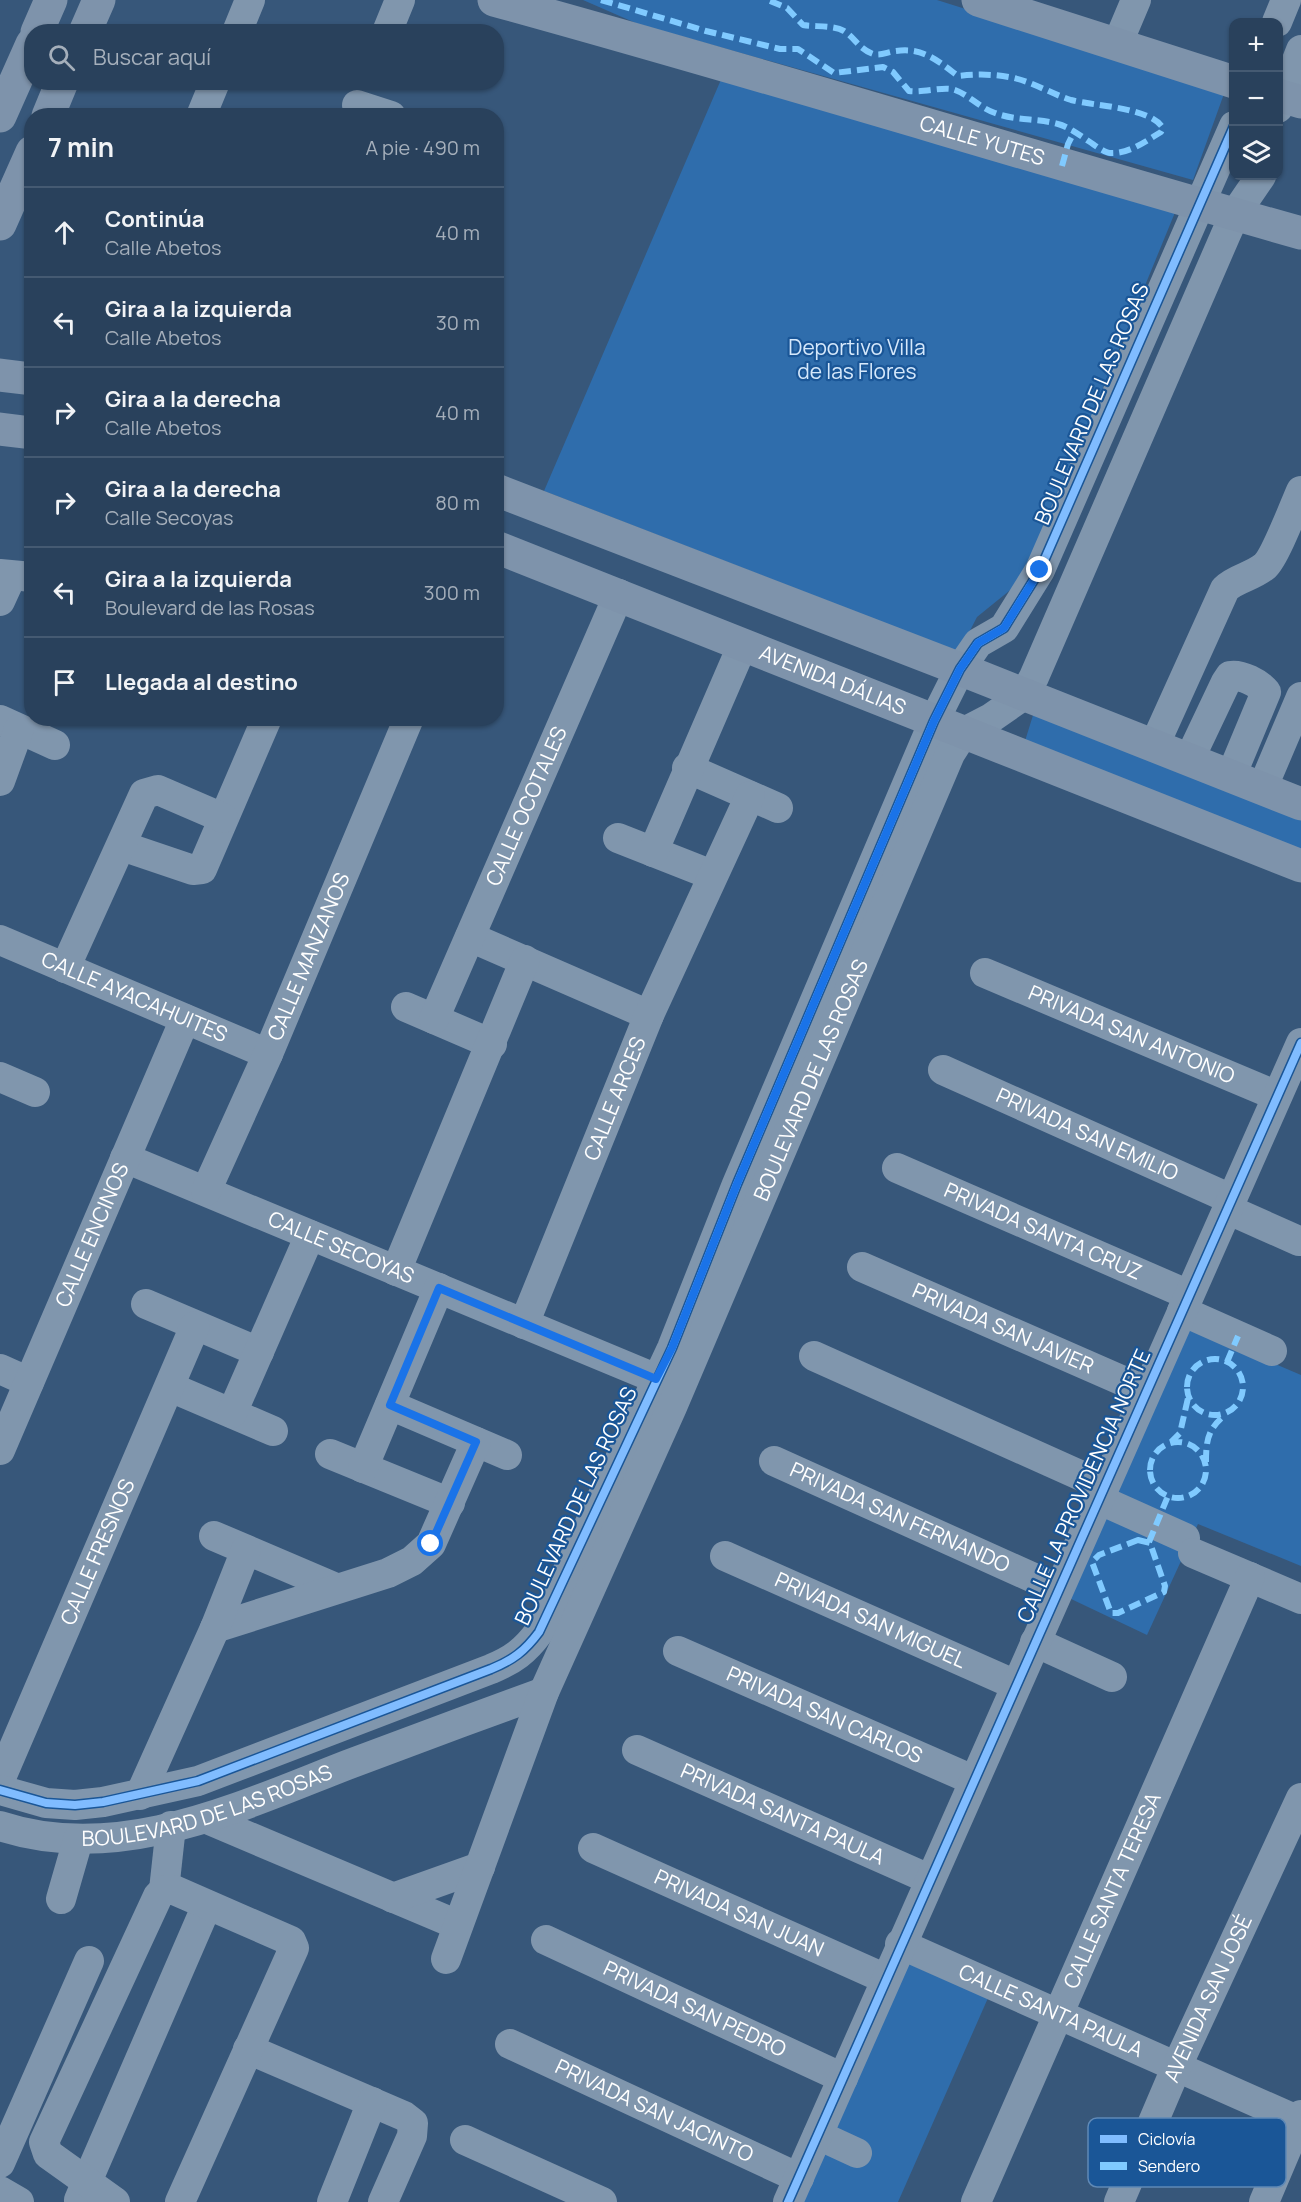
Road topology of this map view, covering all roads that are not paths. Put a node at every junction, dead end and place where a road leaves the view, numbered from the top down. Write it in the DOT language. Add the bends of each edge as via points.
graph roads {
  1 [pos="51,0"];
  2 [pos="99,0"];
  3 [pos="250,0"];
  4 [pos="400,0"];
  5 [pos="494,0"];
  6 [pos="559,0"];
  7 [pos="980,0"];
  8 [pos="1136,0"];
  9 [pos="1286,0"];
  10 [pos="1279,18"];
  11 [pos="40,24"];
  12 [pos="88,24"];
  13 [pos="240,24"];
  14 [pos="390,24"];
  15 [pos="1117,45"];
  16 [pos="665,47"];
  17 [pos="1301,50"];
  18 [pos="24,62"];
  19 [pos="1229,81"];
  20 [pos="59,90"];
  21 [pos="212,90"];
  22 [pos="1285,100"];
  23 [pos="358,101"];
  24 [pos="51,108"];
  25 [pos="204,108"];
  26 [pos="373,108"];
  27 [pos="0,116"];
  28 [pos="1229,136"];
  29 [pos="24,170"];
  30 [pos="1258,180"];
  31 [pos="1198,204"];
  32 [pos="1235,214"];
  33 [pos="0,224"];
  34 [pos="1301,233"];
  35 [pos="0,375"];
  36 [pos="24,378"];
  37 [pos="0,429"];
  38 [pos="24,432"];
  39 [pos="1301,491"];
  40 [pos="504,493"];
  41 [pos="504,550"];
  42 [pos="619,594"];
  43 [pos="743,644"];
  44 [pos="960,669"];
  45 [pos="1024,694"];
  46 [pos="1301,698"];
  47 [pos="934,721"];
  48 [pos="10,724"];
  49 [pos="263,726"];
  50 [pos="406,726"];
  51 [pos="964,732"];
  52 [pos="55,745"];
  53 [pos="1154,746"];
  54 [pos="1189,760"];
  55 [pos="687,768"];
  56 [pos="1231,776"];
  57 [pos="0,781"];
  58 [pos="1262,789"];
  59 [pos="750,796"];
  60 [pos="1299,799"];
  61 [pos="778,808"];
  62 [pos="223,818"];
  63 [pos="618,837"];
  64 [pos="122,846"];
  65 [pos="652,852"];
  66 [pos="1301,866"];
  67 [pos="712,875"];
  68 [pos="470,937"];
  69 [pos="1,942"];
  70 [pos="525,960"];
  71 [pos="65,968"];
  72 [pos="985,973"];
  73 [pos="406,1007"];
  74 [pos="649,1015"];
  75 [pos="185,1019"];
  76 [pos="434,1019"];
  77 [pos="1301,1043"];
  78 [pos="492,1044"];
  79 [pos="268,1054"];
  80 [pos="943,1070"];
  81 [pos="2,1085"];
  82 [pos="35,1092"];
  83 [pos="1277,1096"];
  84 [pos="125,1158"];
  85 [pos="897,1168"];
  86 [pos="206,1191"];
  87 [pos="1229,1204"];
  88 [pos="310,1235"];
  89 [pos="1299,1241"];
  90 [pos="862,1267"];
  91 [pos="396,1270"];
  92 [pos="439,1288"];
  93 [pos="1185,1303"];
  94 [pos="146,1304"];
  95 [pos="524,1324"];
  96 [pos="195,1326"];
  97 [pos="1272,1351"];
  98 [pos="259,1352"];
  99 [pos="814,1356"];
  100 [pos="0,1369"];
  101 [pos="29,1382"];
  102 [pos="668,1384"];
  103 [pos="170,1387"];
  104 [pos="1146,1391"];
  105 [pos="390,1405"];
  106 [pos="232,1413"];
  107 [pos="273,1431"];
  108 [pos="476,1442"];
  109 [pos="0,1450"];
  110 [pos="330,1454"];
  111 [pos="507,1455"];
  112 [pos="774,1461"];
  113 [pos="363,1468"];
  114 [pos="1101,1493"];
  115 [pos="450,1503"];
  116 [pos="214,1536"];
  117 [pos="246,1550"];
  118 [pos="725,1556"];
  119 [pos="1250,1577"];
  120 [pos="336,1588"];
  121 [pos="1058,1589"];
  122 [pos="1301,1599"];
  123 [pos="215,1628"];
  124 [pos="1035,1642"];
  125 [pos="678,1651"];
  126 [pos="1112,1677"];
  127 [pos="1016,1685"];
  128 [pos="544,1692"];
  129 [pos="637,1750"];
  130 [pos="0,1780"];
  131 [pos="973,1780"];
  132 [pos="0,1790"];
  133 [pos="140,1794"];
  134 [pos="1301,1798"];
  135 [pos="207,1819"];
  136 [pos="0,1826"];
  137 [pos="171,1826"];
  138 [pos="78,1840"];
  139 [pos="593,1848"];
  140 [pos="480,1867"];
  141 [pos="929,1879"];
  142 [pos="164,1890"];
  143 [pos="393,1898"];
  144 [pos="61,1899"];
  145 [pos="207,1905"];
  146 [pos="458,1925"];
  147 [pos="546,1940"];
  148 [pos="900,1944"];
  149 [pos="446,1959"];
  150 [pos="89,1961"];
  151 [pos="886,1979"];
  152 [pos="1058,2016"];
  153 [pos="510,2044"];
  154 [pos="248,2049"];
  155 [pos="1177,2066"];
  156 [pos="843,2078"];
  157 [pos="372,2102"];
  158 [pos="12,2105"];
  159 [pos="1155,2118"];
  160 [pos="1300,2120"];
  161 [pos="818,2135"];
  162 [pos="465,2140"];
  163 [pos="1286,2152"];
  164 [pos="857,2153"];
  165 [pos="0,2163"];
  166 [pos="1125,2187"];
  167 [pos="1271,2187"];
  168 [pos="794,2190"];
  169 [pos="0,2191"];
  170 [pos="82,2192"];
  171 [pos="19,2202"];
  172 [pos="115,2202"];
  173 [pos="180,2202"];
  174 [pos="332,2202"];
  175 [pos="383,2202"];
  176 [pos="602,2202"];
  177 [pos="976,2202"];
  178 [pos="1119,2202"];
  179 [pos="1264,2202"];
  1 -- 11 [label="main road"];
  2 -- 12 [label="main road"];
  3 -- 13 [label="street"];
  4 -- 14 [label="street"];
  5 -- 16 [label="main road, CALLE YUTES"];
  6 -- 16 [label="main road, CALLE YUTES"];
  7 -- 15 [label="main road"];
  8 -- 15 [label="street"];
  9 -- 10 [label="street"];
  15 -- 19 [label="main road"];
  16 -- 31 [label="main road, CALLE YUTES"];
  17 -- 22 [label="street"];
  18 -- 27 [label="main road"];
  20 -- 24 [label="main road"];
  21 -- 25 [label="street"];
  23 -- 26 [label="street"];
  28 -- 31 [label="street, BOULEVARD DE LAS ROSAS"];
  29 -- 33 [label="main road"];
  30 -- 32 [label="street"];
  31 -- 32 [label="main road, CALLE YUTES"];
  31 -- 44 [label="street, BOULEVARD DE LAS ROSAS" via="1040,570 1004,628 978,643"];
  32 -- 34 [label="main road, CALLE YUTES"];
  32 -- 45 [label="street"];
  35 -- 36 [label="main road"];
  37 -- 38 [label="main road"];
  39 -- 53 [label="street" via="1267,564 1225,589"];
  40 -- 44 [label="main road"];
  41 -- 42 [label="main road, AVENIDA DÁLIAS"];
  42 -- 43 [label="main road, AVENIDA DÁLIAS"];
  42 -- 68 [label="street, CALLE OCOTALES"];
  43 -- 47 [label="main road, AVENIDA DÁLIAS"];
  43 -- 55 [label="street"];
  44 -- 45 [label="main road"];
  44 -- 47 [label="street, BOULEVARD DE LAS ROSAS"];
  45 -- 51 [label="street"];
  45 -- 53 [label="main road"];
  46 -- 58 [label="street"];
  47 -- 51 [label="main road, AVENIDA DÁLIAS"];
  47 -- 102 [label="street, BOULEVARD DE LAS ROSAS" via="737,1184 672,1348"];
  48 -- 52 [label="street"];
  48 -- 57 [label="street"];
  49 -- 62 [label="street"];
  50 -- 79 [label="street, CALLE MANZANOS"];
  51 -- 66 [label="main road, AVENIDA DÁLIAS"];
  51 -- 102 [label="street, BOULEVARD DE LAS ROSAS" via="950,754"];
  53 -- 54 [label="main road"];
  54 -- 56 [label="main road"];
  54 -- 56 [label="street" via="1226,682 1236,675 1266,692"];
  55 -- 59 [label="street"];
  55 -- 65 [label="street"];
  56 -- 58 [label="main road"];
  58 -- 60 [label="main road"];
  59 -- 61 [label="street"];
  59 -- 67 [label="street, CALLE ARCES"];
  62 -- 64 [label="street" via="202,869 193,870"];
  62 -- 64 [label="street" via="152,790 144,794"];
  63 -- 65 [label="street"];
  64 -- 71 [label="street"];
  65 -- 67 [label="street"];
  67 -- 74 [label="street, CALLE ARCES"];
  68 -- 70 [label="street"];
  68 -- 76 [label="street, CALLE OCOTALES"];
  69 -- 71 [label="street, CALLE AYACAHUITES"];
  70 -- 74 [label="street"];
  70 -- 78 [label="street"];
  71 -- 75 [label="street, CALLE AYACAHUITES"];
  72 -- 83 [label="street, PRIVADA SAN ANTONIO"];
  73 -- 76 [label="street"];
  74 -- 95 [label="street, CALLE ARCES"];
  75 -- 79 [label="street, CALLE AYACAHUITES"];
  75 -- 84 [label="street, CALLE ENCINOS"];
  76 -- 78 [label="street"];
  77 -- 83 [label="street, CALLE LA PROVIDENCIA NORTE"];
  78 -- 91 [label="street"];
  79 -- 86 [label="street, CALLE MANZANOS"];
  80 -- 87 [label="street, PRIVADA SAN EMILIO"];
  81 -- 82 [label="street"];
  83 -- 87 [label="street, CALLE LA PROVIDENCIA NORTE"];
  84 -- 86 [label="street, CALLE SECOYAS"];
  84 -- 101 [label="street, CALLE ENCINOS"];
  85 -- 93 [label="street, PRIVADA SANTA CRUZ"];
  86 -- 88 [label="street, CALLE SECOYAS"];
  87 -- 89 [label="street, PRIVADA SAN EMILIO"];
  87 -- 93 [label="street, CALLE LA PROVIDENCIA NORTE"];
  88 -- 91 [label="street, CALLE SECOYAS"];
  88 -- 98 [label="street"];
  90 -- 104 [label="street, PRIVADA SAN JAVIER"];
  91 -- 92 [label="street, CALLE SECOYAS"];
  92 -- 95 [label="street, CALLE SECOYAS"];
  92 -- 105 [label="street"];
  93 -- 97 [label="street, PRIVADA SANTA CRUZ"];
  93 -- 104 [label="street, CALLE LA PROVIDENCIA NORTE"];
  94 -- 96 [label="street"];
  95 -- 102 [label="street, CALLE SECOYAS"];
  96 -- 98 [label="street"];
  96 -- 103 [label="street, CALLE FRESNOS"];
  98 -- 106 [label="street"];
  99 -- 114 [label="street"];
  100 -- 101 [label="street"];
  101 -- 109 [label="street, CALLE ENCINOS"];
  102 -- 128 [label="street, BOULEVARD DE LAS ROSAS"];
  102 -- 133 [label="street, BOULEVARD DE LAS ROSAS" via="539,1632 510,1662 198,1781"];
  103 -- 106 [label="street"];
  103 -- 130 [label="street, CALLE FRESNOS"];
  104 -- 114 [label="street, CALLE LA PROVIDENCIA NORTE"];
  105 -- 108 [label="street"];
  105 -- 113 [label="street"];
  106 -- 107 [label="street"];
  108 -- 111 [label="street"];
  108 -- 115 [label="street"];
  110 -- 113 [label="street"];
  112 -- 121 [label="street, PRIVADA SAN FERNANDO"];
  113 -- 115 [label="street"];
  114 -- 119 [label="street"];
  114 -- 121 [label="street, CALLE LA PROVIDENCIA NORTE"];
  115 -- 120 [label="street" via="431,1544 412,1561"];
  116 -- 117 [label="street"];
  117 -- 120 [label="street"];
  117 -- 123 [label="street"];
  118 -- 127 [label="street, PRIVADA SAN MIGUEL"];
  119 -- 122 [label="street"];
  119 -- 152 [label="street, CALLE SANTA TERESA"];
  120 -- 123 [label="street"];
  121 -- 124 [label="street, CALLE LA PROVIDENCIA NORTE"];
  123 -- 133 [label="street"];
  124 -- 126 [label="street"];
  124 -- 127 [label="street, CALLE LA PROVIDENCIA NORTE"];
  125 -- 131 [label="street, PRIVADA SAN CARLOS"];
  127 -- 131 [label="street, CALLE LA PROVIDENCIA NORTE"];
  128 -- 135 [label="street, BOULEVARD DE LAS ROSAS"];
  128 -- 140 [label="street"];
  129 -- 141 [label="street, PRIVADA SANTA PAULA"];
  131 -- 141 [label="street, CALLE LA PROVIDENCIA NORTE"];
  132 -- 133 [label="street, BOULEVARD DE LAS ROSAS" via="46,1803 75,1805"];
  134 -- 155 [label="street, AVENIDA SAN JOSÉ"];
  135 -- 137 [label="street, BOULEVARD DE LAS ROSAS"];
  135 -- 143 [label="street"];
  136 -- 138 [label="street, BOULEVARD DE LAS ROSAS"];
  137 -- 138 [label="street, BOULEVARD DE LAS ROSAS"];
  137 -- 142 [label="street"];
  138 -- 144 [label="street"];
  139 -- 151 [label="street, PRIVADA SAN JUAN"];
  140 -- 143 [label="street"];
  140 -- 146 [label="street"];
  141 -- 148 [label="street, CALLE LA PROVIDENCIA NORTE"];
  142 -- 145 [label="street" via="174,1890"];
  142 -- 170 [label="street" via="44,2142 48,2154"];
  143 -- 146 [label="street"];
  145 -- 154 [label="street" via="291,1941 294,1948"];
  145 -- 170 [label="street"];
  146 -- 149 [label="street"];
  147 -- 156 [label="street, PRIVADA SAN PEDRO"];
  148 -- 151 [label="street, CALLE LA PROVIDENCIA NORTE"];
  148 -- 152 [label="street, CALLE SANTA PAULA"];
  150 -- 158 [label="street"];
  151 -- 156 [label="street, CALLE LA PROVIDENCIA NORTE"];
  152 -- 155 [label="street, CALLE SANTA PAULA"];
  152 -- 177 [label="street, CALLE SANTA TERESA"];
  153 -- 168 [label="street, PRIVADA SAN JACINTO"];
  154 -- 157 [label="street"];
  154 -- 173 [label="street"];
  155 -- 159 [label="street, AVENIDA SAN JOSÉ"];
  155 -- 160 [label="street, CALLE SANTA PAULA"];
  156 -- 161 [label="street, CALLE LA PROVIDENCIA NORTE"];
  157 -- 174 [label="street"];
  157 -- 175 [label="street" via="413,2124 412,2136"];
  158 -- 165 [label="street"];
  160 -- 163 [label="street"];
  161 -- 164 [label="street"];
  161 -- 168 [label="street, CALLE LA PROVIDENCIA NORTE"];
  162 -- 176 [label="street"];
  166 -- 178 [label="street, AVENIDA SAN JOSÉ"];
  167 -- 179 [label="street"];
  169 -- 171 [label="street"];
  170 -- 172 [label="street"];
}
